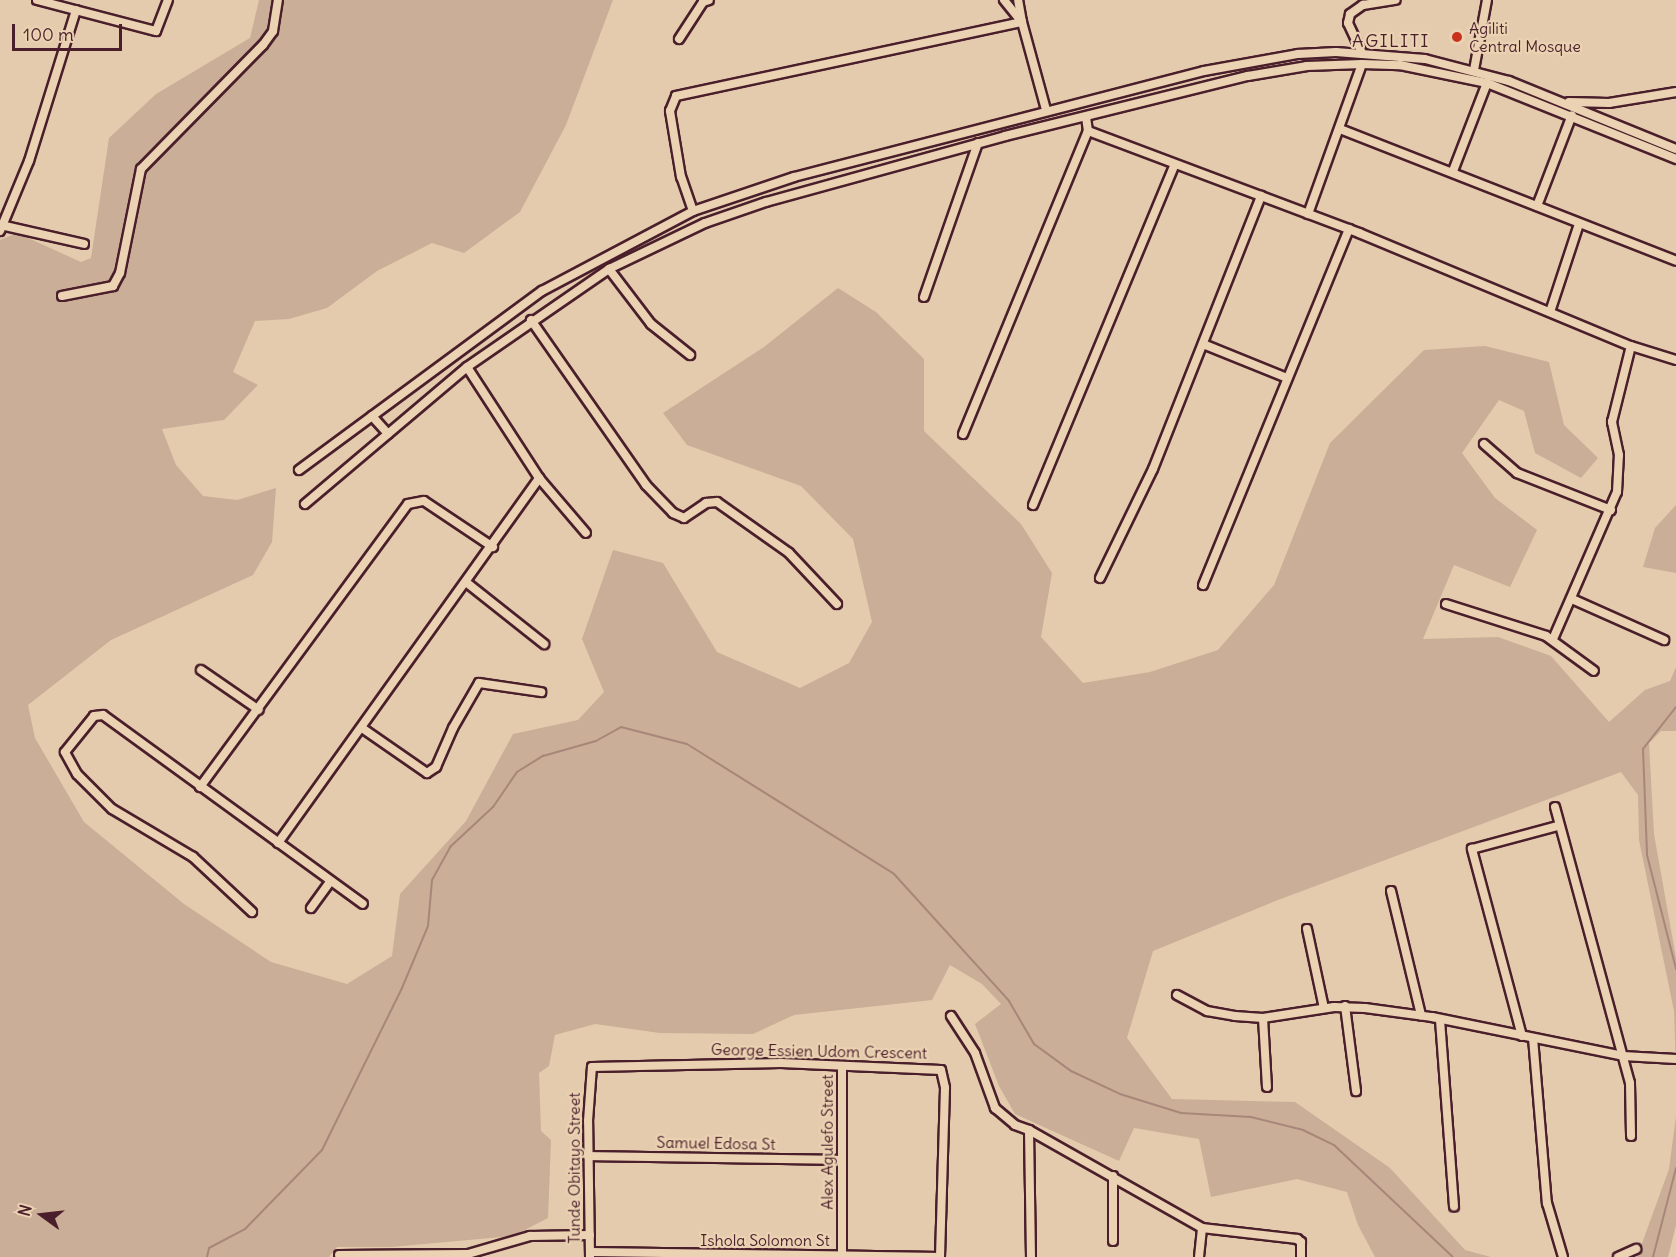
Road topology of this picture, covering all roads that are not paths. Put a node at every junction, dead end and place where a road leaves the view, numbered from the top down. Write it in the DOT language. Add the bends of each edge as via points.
graph roads {
  1 [pos="37,0"];
  2 [pos="168,0"];
  3 [pos="278,0"];
  4 [pos="1004,0"];
  5 [pos="1018,0"];
  6 [pos="1396,0"];
  7 [pos="1487,0"];
  8 [pos="702,1"];
  9 [pos="76,10"];
  10 [pos="1022,22"];
  11 [pos="680,39"];
  12 [pos="1362,53"];
  13 [pos="1362,64"];
  14 [pos="1474,70"];
  15 [pos="1487,83"];
  16 [pos="1676,92"];
  17 [pos="1562,102"];
  18 [pos="1046,110"];
  19 [pos="1572,115"];
  20 [pos="1086,117"];
  21 [pos="1002,122"];
  22 [pos="1340,129"];
  23 [pos="1088,131"];
  24 [pos="1005,136"];
  25 [pos="978,143"];
  26 [pos="1676,150"];
  27 [pos="1676,159"];
  28 [pos="1175,164"];
  29 [pos="1453,171"];
  30 [pos="1261,196"];
  31 [pos="1537,206"];
  32 [pos="693,211"];
  33 [pos="1308,214"];
  34 [pos="1579,224"];
  35 [pos="3,229"];
  36 [pos="1348,229"];
  37 [pos="84,244"];
  38 [pos="1676,261"];
  39 [pos="609,269"];
  40 [pos="62,296"];
  41 [pos="924,297"];
  42 [pos="1550,312"];
  43 [pos="531,320"];
  44 [pos="1203,344"];
  45 [pos="1631,346"];
  46 [pos="690,355"];
  47 [pos="1676,360"];
  48 [pos="467,367"];
  49 [pos="1287,378"];
  50 [pos="372,416"];
  51 [pos="388,434"];
  52 [pos="963,434"];
  53 [pos="1484,444"];
  54 [pos="299,470"];
  55 [pos="539,478"];
  56 [pos="305,504"];
  57 [pos="1033,505"];
  58 [pos="1611,510"];
  59 [pos="586,533"];
  60 [pos="493,547"];
  61 [pos="1100,578"];
  62 [pos="466,582"];
  63 [pos="1203,585"];
  64 [pos="1572,599"];
  65 [pos="837,604"];
  66 [pos="1446,604"];
  67 [pos="1553,639"];
  68 [pos="1664,640"];
  69 [pos="544,644"];
  70 [pos="201,670"];
  71 [pos="1594,671"];
  72 [pos="541,692"];
  73 [pos="259,710"];
  74 [pos="362,728"];
  75 [pos="200,788"];
  76 [pos="1555,807"];
  77 [pos="1557,826"];
  78 [pos="278,843"];
  79 [pos="330,882"];
  80 [pos="1390,891"];
  81 [pos="363,904"];
  82 [pos="311,908"];
  83 [pos="252,912"];
  84 [pos="1307,928"];
  85 [pos="1177,995"];
  86 [pos="1345,1006"];
  87 [pos="1324,1008"];
  88 [pos="1421,1015"];
  89 [pos="951,1016"];
  90 [pos="1263,1017"];
  91 [pos="1440,1020"];
  92 [pos="1522,1036"];
  93 [pos="1533,1038"];
  94 [pos="1623,1056"];
  95 [pos="1676,1059"];
  96 [pos="616,1065"];
  97 [pos="842,1066"];
  98 [pos="1267,1087"];
  99 [pos="1356,1091"];
  100 [pos="1029,1130"];
  101 [pos="1630,1136"];
  102 [pos="588,1156"];
  103 [pos="843,1160"];
  104 [pos="1113,1176"];
  105 [pos="1454,1206"];
  106 [pos="1202,1228"];
  107 [pos="590,1235"];
  108 [pos="1113,1241"];
  109 [pos="1636,1249"];
  110 [pos="339,1254"];
  111 [pos="590,1255"];
  112 [pos="842,1255"];
  113 [pos="940,1257"];
  114 [pos="1031,1257"];
  115 [pos="1199,1257"];
  116 [pos="1301,1257"];
  117 [pos="1563,1257"];
  118 [pos="1618,1257"];
  1 -- 9 [label="street"];
  2 -- 9 [label="street" via="156,31"];
  3 -- 40 [label="street" via="273,31 263,45 141,169 120,273 113,286"];
  4 -- 10 [label="street"];
  5 -- 10 [label="street"];
  6 -- 12 [label="street" via="1363,5 1350,14 1348,23"];
  7 -- 14 [label="street"];
  8 -- 11 [label="street"];
  9 -- 35 [label="street"];
  10 -- 18 [label="street"];
  10 -- 32 [label="street" via="676,96 670,111 681,177"];
  12 -- 14 [label="street"];
  12 -- 18 [label="street" via="1267,57"];
  13 -- 15 [label="street" via="1400,66"];
  13 -- 20 [label="street" via="1307,66 1248,76"];
  13 -- 22 [label="street"];
  14 -- 17 [label="street"];
  15 -- 19 [label="street"];
  15 -- 29 [label="street"];
  16 -- 17 [label="street" via="1609,103"];
  17 -- 26 [label="street"];
  18 -- 21 [label="street"];
  19 -- 27 [label="street"];
  19 -- 31 [label="street"];
  20 -- 23 [label="street"];
  20 -- 24 [label="street"];
  21 -- 24 [label="street"];
  21 -- 32 [label="street" via="772,184"];
  22 -- 29 [label="street"];
  22 -- 33 [label="street"];
  23 -- 28 [label="street"];
  23 -- 52 [label="street"];
  24 -- 25 [label="street"];
  25 -- 39 [label="street" via="705,223"];
  25 -- 41 [label="street"];
  28 -- 30 [label="street"];
  28 -- 57 [label="street"];
  29 -- 31 [label="street"];
  30 -- 33 [label="street"];
  30 -- 44 [label="street"];
  31 -- 34 [label="street"];
  32 -- 50 [label="street" via="542,291"];
  33 -- 36 [label="street"];
  34 -- 38 [label="street"];
  34 -- 42 [label="street"];
  35 -- 37 [label="street"];
  36 -- 42 [label="street"];
  36 -- 49 [label="street"];
  39 -- 43 [label="street"];
  39 -- 46 [label="street" via="651,324"];
  42 -- 45 [label="street"];
  43 -- 48 [label="street"];
  43 -- 65 [label="street" via="646,485 673,513 684,518 706,502 717,502 789,553"];
  44 -- 49 [label="street"];
  44 -- 61 [label="street" via="1153,469"];
  45 -- 47 [label="street"];
  45 -- 58 [label="street" via="1612,422 1620,476"];
  48 -- 51 [label="street"];
  48 -- 55 [label="street"];
  49 -- 63 [label="street"];
  50 -- 51 [label="street"];
  50 -- 54 [label="street"];
  51 -- 56 [label="street"];
  53 -- 58 [label="street" via="1516,473"];
  55 -- 59 [label="street"];
  55 -- 60 [label="street"];
  58 -- 64 [label="street"];
  60 -- 62 [label="street"];
  60 -- 73 [label="street" via="424,501 408,504"];
  62 -- 69 [label="street"];
  62 -- 74 [label="street"];
  64 -- 67 [label="street"];
  64 -- 68 [label="street"];
  66 -- 67 [label="street"];
  67 -- 71 [label="street"];
  70 -- 73 [label="street"];
  72 -- 74 [label="street" via="479,684 436,767 428,773"];
  73 -- 75 [label="street"];
  74 -- 78 [label="street"];
  75 -- 78 [label="street"];
  75 -- 83 [label="street" via="100,714 94,716 65,752 77,774 104,803 193,857"];
  76 -- 94 [label="street"];
  77 -- 92 [label="street" via="1472,849"];
  78 -- 79 [label="street"];
  79 -- 81 [label="street"];
  79 -- 82 [label="street"];
  80 -- 88 [label="street"];
  84 -- 87 [label="street"];
  85 -- 90 [label="street" via="1207,1011"];
  86 -- 87 [label="street"];
  86 -- 88 [label="street"];
  86 -- 99 [label="street"];
  87 -- 90 [label="street"];
  88 -- 91 [label="street"];
  89 -- 100 [label="street" via="975,1053 995,1108 1015,1125"];
  90 -- 98 [label="street"];
  91 -- 92 [label="street"];
  91 -- 105 [label="street"];
  92 -- 93 [label="street"];
  93 -- 94 [label="street"];
  93 -- 117 [label="street" via="1547,1203"];
  94 -- 95 [label="street"];
  94 -- 101 [label="street" via="1630,1083"];
  96 -- 97 [label="street, George Essien Udom Crescent"];
  96 -- 102 [label="street, Tunde Obitayo Street" via="592,1066"];
  97 -- 103 [label="street, Alex Agulefo Street"];
  97 -- 113 [label="street, George Essien Udom Crescent" via="936,1068 944,1075"];
  100 -- 104 [label="street"];
  100 -- 114 [label="street"];
  102 -- 103 [label="street, Samuel Edosa St"];
  102 -- 107 [label="street, Tunde Obitayo Street"];
  103 -- 112 [label="street, Alex Agulefo Street"];
  104 -- 106 [label="street"];
  104 -- 108 [label="street"];
  106 -- 115 [label="street"];
  106 -- 116 [label="street" via="1297,1239 1301,1242"];
  107 -- 110 [label="street" via="531,1236 468,1254"];
  107 -- 111 [label="street, Tunde Obitayo Street"];
  109 -- 118 [label="street"];
  111 -- 112 [label="street, Ishola Solomon St"];
  112 -- 113 [label="street, Ishola Solomon St"];
}
